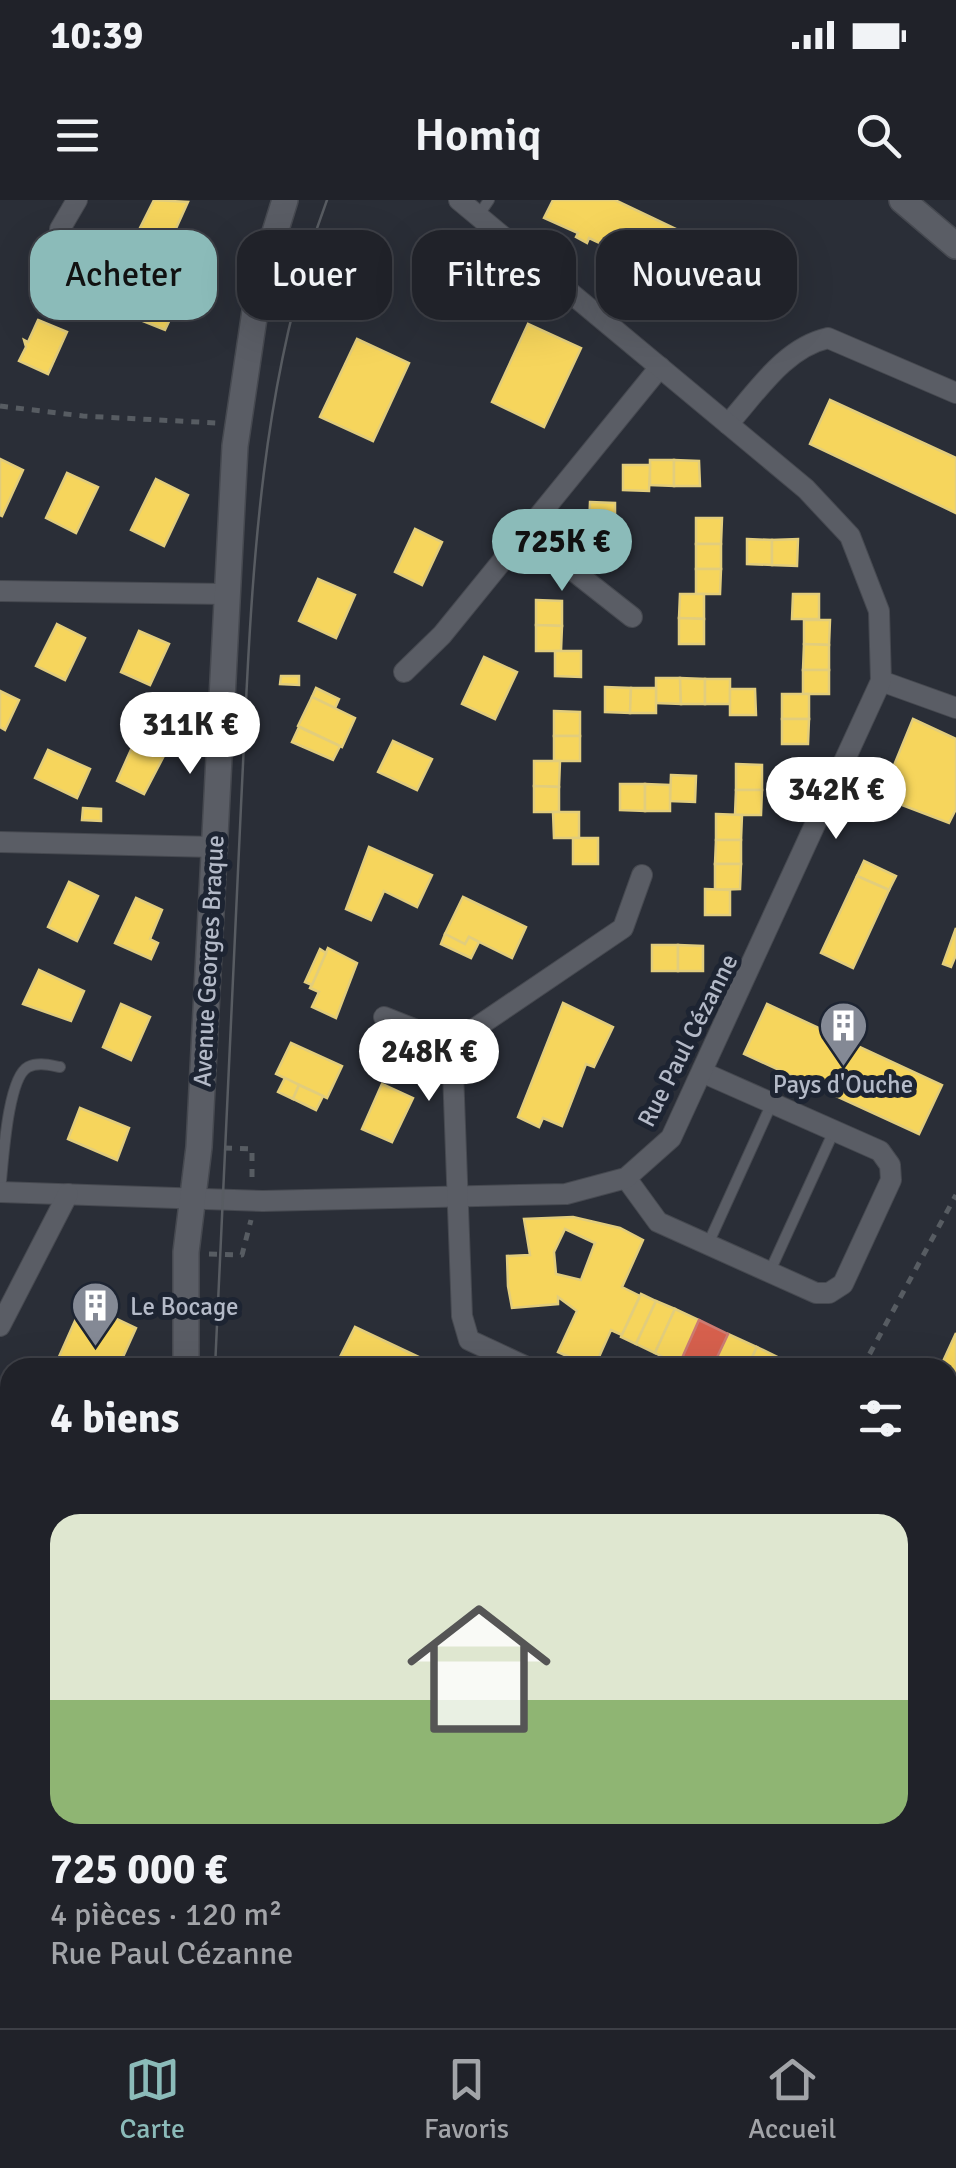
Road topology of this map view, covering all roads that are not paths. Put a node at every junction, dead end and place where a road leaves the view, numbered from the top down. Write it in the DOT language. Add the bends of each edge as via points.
graph roads {
  1 [pos="78,200"];
  2 [pos="285,200"];
  3 [pos="460,200"];
  4 [pos="902,200"];
  5 [pos="484,208"];
  6 [pos="60,230"];
  7 [pos="956,246"];
  8 [pos="660,367"];
  9 [pos="956,394"];
  10 [pos="728,424"];
  11 [pos="524,532"];
  12 [pos="0,591"];
  13 [pos="227,594"];
  14 [pos="632,618"];
  15 [pos="404,672"];
  16 [pos="882,680"];
  17 [pos="956,708"];
  18 [pos="0,842"];
  19 [pos="214,847"];
  20 [pos="642,874"];
  21 [pos="384,1017"];
  22 [pos="452,1044"];
  23 [pos="60,1067"];
  24 [pos="704,1072"];
  25 [pos="772,1103"];
  26 [pos="834,1131"];
  27 [pos="626,1178"];
  28 [pos="0,1191"];
  29 [pos="68,1194"];
  30 [pos="459,1196"];
  31 [pos="192,1198"];
  32 [pos="708,1244"];
  33 [pos="770,1272"];
  34 [pos="0,1326"];
  35 [pos="186,1358"];
  36 [pos="508,1358"];
  1 -- 6 [label="street"];
  2 -- 13 [label="street, Avenue Georges Braque" via="258,284 238,424"];
  3 -- 5 [label="street, Rue Paul Cézanne"];
  4 -- 7 [label="street"];
  5 -- 8 [label="street, Rue Paul Cézanne"];
  8 -- 10 [label="street, Rue Paul Cézanne"];
  8 -- 11 [label="street"];
  9 -- 10 [label="street" via="828,338 789,356"];
  10 -- 16 [label="street, Rue Paul Cézanne" via="850,536 878,611"];
  11 -- 14 [label="street"];
  11 -- 15 [label="street"];
  12 -- 13 [label="street"];
  13 -- 19 [label="street, Avenue Georges Braque"];
  16 -- 17 [label="street"];
  16 -- 24 [label="street, Rue Paul Cézanne"];
  18 -- 19 [label="street"];
  19 -- 31 [label="street, Avenue Georges Braque"];
  20 -- 22 [label="street" via="623,928"];
  21 -- 22 [label="street"];
  22 -- 30 [label="street"];
  23 -- 28 [label="lane" via="25,1068 14,1083"];
  24 -- 25 [label="street"];
  24 -- 27 [label="street, Rue Paul Cézanne" via="671,1138"];
  25 -- 26 [label="street"];
  25 -- 32 [label="lane"];
  26 -- 33 [label="lane"];
  26 -- 33 [label="street" via="880,1151 891,1180 843,1284 829,1294 816,1293"];
  27 -- 30 [label="street, Rue Paul Cézanne" via="566,1194"];
  27 -- 32 [label="street" via="658,1222"];
  28 -- 29 [label="street, Rue Paul Cézanne"];
  29 -- 31 [label="street, Rue Paul Cézanne"];
  29 -- 34 [label="street"];
  30 -- 31 [label="street, Rue Paul Cézanne"];
  30 -- 36 [label="street" via="462,1316 469,1340"];
  31 -- 35 [label="street, Avenue Georges Braque"];
  32 -- 33 [label="street"];
}
